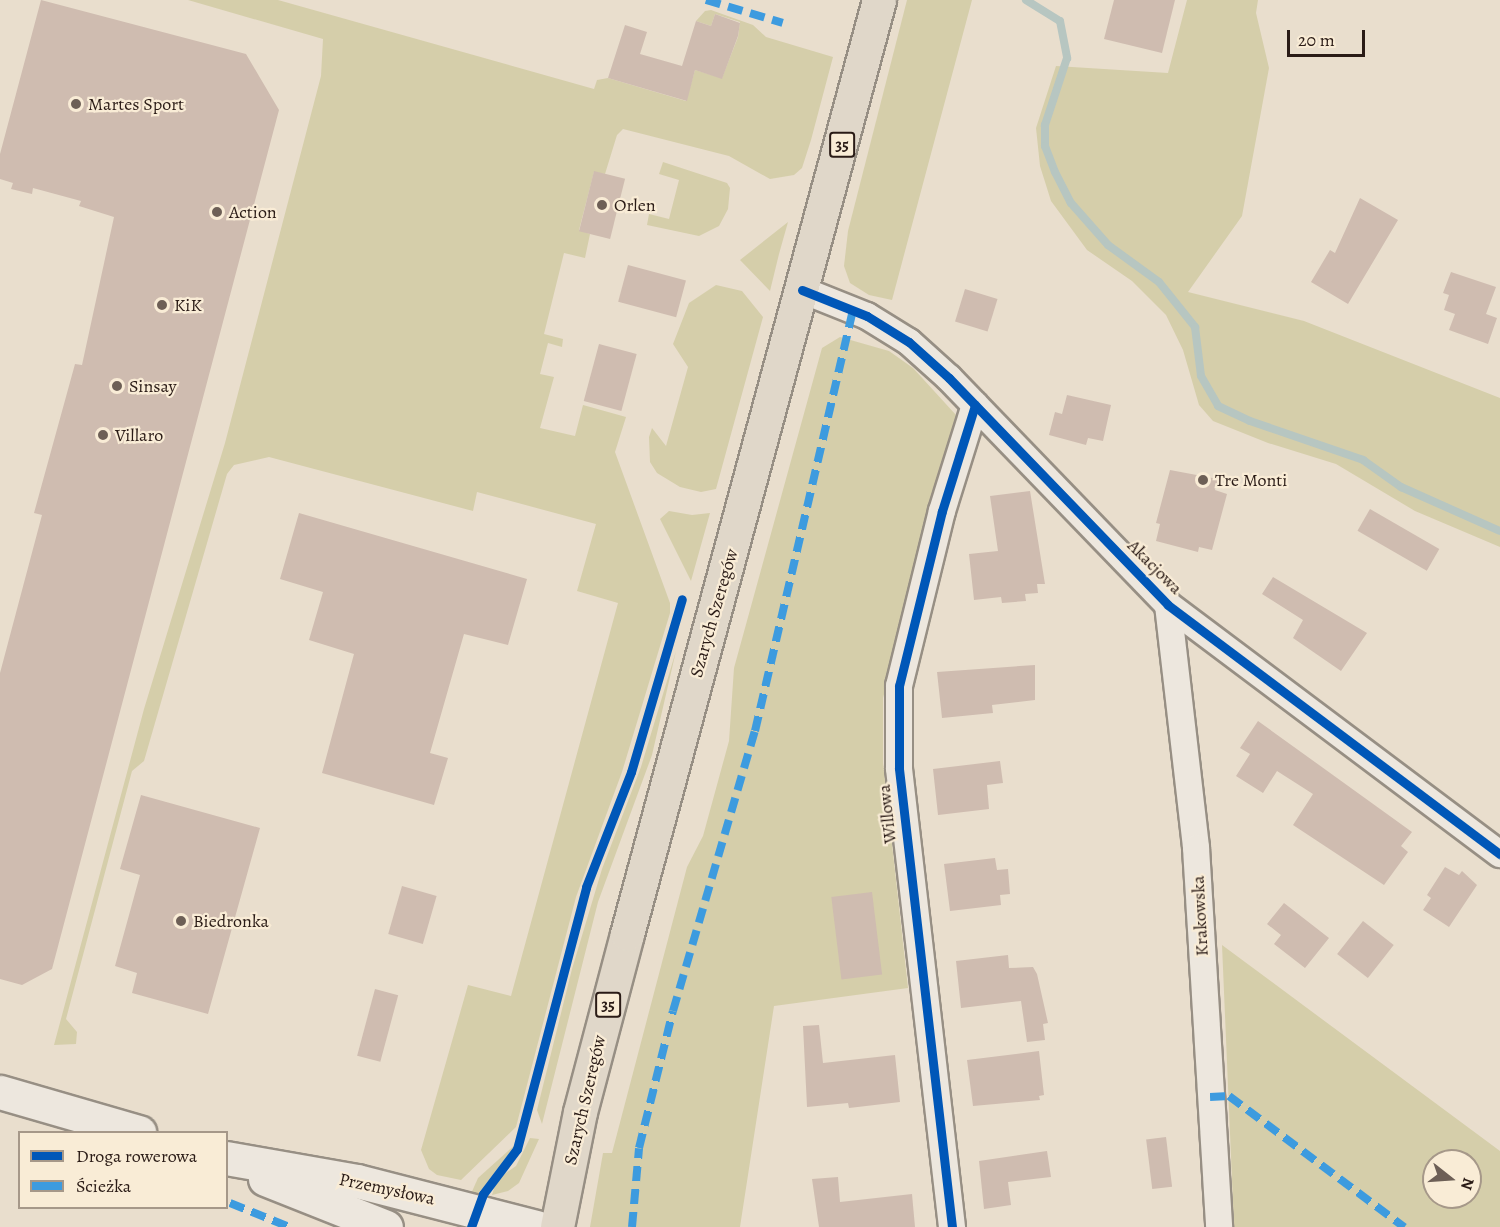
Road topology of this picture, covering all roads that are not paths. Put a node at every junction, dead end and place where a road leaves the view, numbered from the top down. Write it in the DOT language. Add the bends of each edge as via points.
graph roads {
  1 [pos="879,0"];
  2 [pos="802,290"];
  3 [pos="975,405"];
  4 [pos="1168,605"];
  5 [pos="1500,854"];
  6 [pos="0,1092"];
  7 [pos="136,1131"];
  8 [pos="231,1159"];
  9 [pos="386,1227"];
  10 [pos="536,1227"];
  11 [pos="557,1227"];
  12 [pos="952,1227"];
  13 [pos="1219,1227"];
  1 -- 2 [label="main road, Szarych Szeregów / 35"];
  2 -- 3 [label="street, Akacjowa" via="867,316 909,342"];
  2 -- 11 [label="main road, Szarych Szeregów / 35" via="580,1112"];
  3 -- 4 [label="street, Akacjowa"];
  3 -- 12 [label="street, Willowa" via="942,511 899,686 899,768"];
  4 -- 5 [label="street, Akacjowa"];
  4 -- 13 [label="street, Krakowska" via="1197,848"];
  6 -- 7 [label="main road"];
  8 -- 9 [label="main road, Przemysłowa" via="253,1174"];
  8 -- 10 [label="main road, Przemysłowa" via="357,1181"];
}
